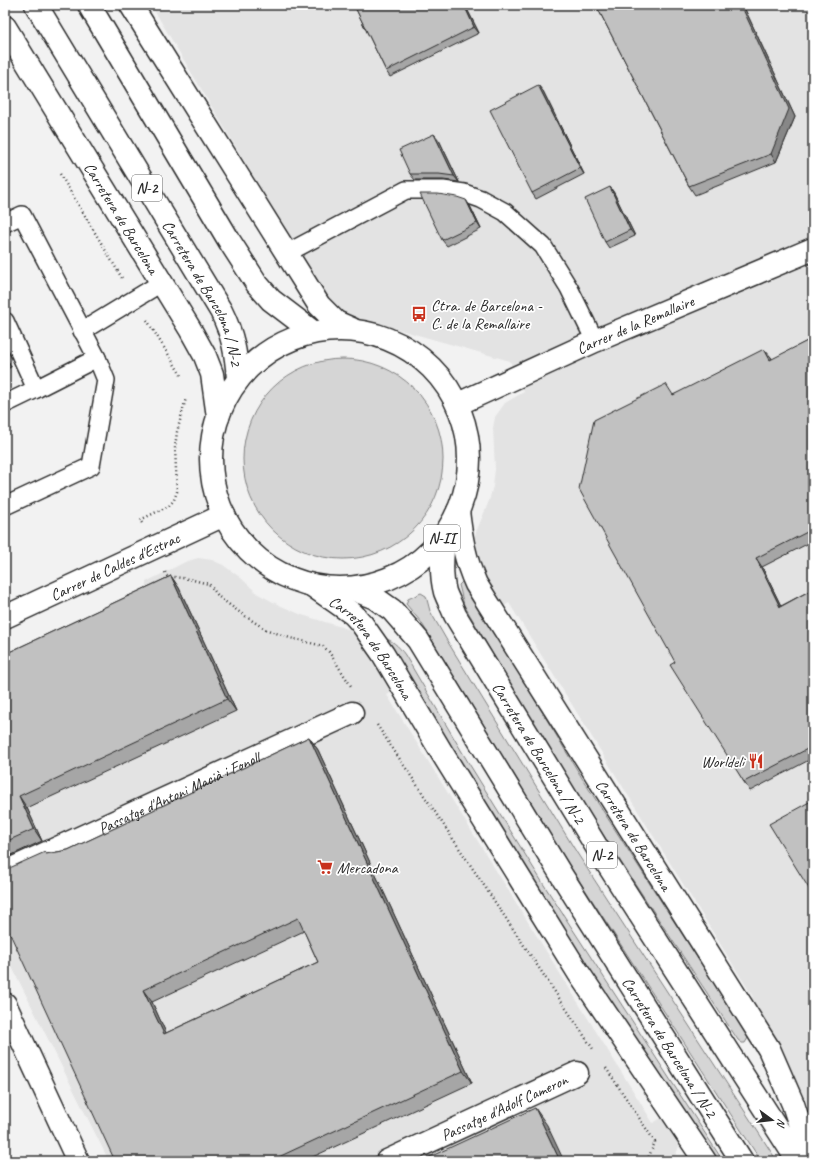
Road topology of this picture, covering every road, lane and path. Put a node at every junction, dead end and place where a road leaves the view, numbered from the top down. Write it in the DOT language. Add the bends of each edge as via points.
graph roads {
  1 [pos="36,5"];
  2 [pos="89,5"];
  3 [pos="131,5"];
  4 [pos="5,27"];
  5 [pos="58,171"];
  6 [pos="5,223"];
  7 [pos="813,249"];
  8 [pos="287,253"];
  9 [pos="161,283"];
  10 [pos="135,299"];
  11 [pos="5,321"];
  12 [pos="352,330"];
  13 [pos="82,331"];
  14 [pos="313,332"];
  15 [pos="594,341"];
  16 [pos="97,358"];
  17 [pos="238,379"];
  18 [pos="184,380"];
  19 [pos="36,389"];
  20 [pos="187,392"];
  21 [pos="5,404"];
  22 [pos="458,404"];
  23 [pos="218,417"];
  24 [pos="5,506"];
  25 [pos="458,511"];
  26 [pos="224,515"];
  27 [pos="445,535"];
  28 [pos="153,547"];
  29 [pos="313,586"];
  30 [pos="350,588"];
  31 [pos="5,617"];
  32 [pos="353,702"];
  33 [pos="377,725"];
  34 [pos="5,872"];
  35 [pos="5,1004"];
  36 [pos="593,1049"];
  37 [pos="602,1063"];
  38 [pos="577,1073"];
  39 [pos="78,1161"];
  40 [pos="387,1161"];
  41 [pos="647,1161"];
  42 [pos="705,1161"];
  43 [pos="742,1161"];
  44 [pos="798,1161"];
  45 [pos="809,1161"];
  1 -- 17 [label="street, Carretera de Barcelona / N-2 / N-2" via="220,311 232,336"];
  2 -- 14 [label="street" via="257,284 271,300"];
  3 -- 8 [label="street"];
  4 -- 9 [label="street, Carretera de Barcelona"];
  5 -- 10 [label="path"];
  6 -- 13 [label="lane" via="22,215"];
  7 -- 15 [label="street, Carrer de la Remallaire"];
  8 -- 12 [label="street" via="319,305 336,322"];
  8 -- 15 [label="lane" via="406,190 464,193 505,212 543,246 570,288"];
  9 -- 10 [label="lane"];
  9 -- 23 [label="street, Carretera de Barcelona" via="205,356 212,374"];
  10 -- 13 [label="lane"];
  10 -- 18 [label="path"];
  11 -- 19 [label="lane"];
  12 -- 14 [label="street, N-II"];
  12 -- 22 [label="street, N-II" via="379,335 420,357 444,381"];
  13 -- 16 [label="lane"];
  14 -- 17 [label="street, N-II" via="285,342 259,358"];
  15 -- 22 [label="street, Carrer de la Remallaire"];
  16 -- 19 [label="lane"];
  16 -- 24 [label="lane" via="106,380 91,466"];
  17 -- 23 [label="street, N-II"];
  19 -- 21 [label="lane"];
  20 -- 28 [label="path" via="175,447 177,492 169,506 140,520"];
  22 -- 25 [label="street, N-II" via="469,446 469,469 466,490"];
  23 -- 26 [label="street, N-II" via="213,436 212,476 216,496"];
  25 -- 27 [label="street, N-II"];
  25 -- 45 [label="street, Carretera de Barcelona" via="461,538 476,584 769,1049 793,1104"];
  26 -- 28 [label="street, Carrer de Caldes d'Estrac"];
  26 -- 29 [label="street, N-II" via="233,532 260,560 276,572"];
  27 -- 30 [label="street, N-II" via="433,549 403,572 386,580"];
  27 -- 44 [label="street, Carretera de Barcelona / N-2 / N-2" via="442,578 455,615 601,854"];
  28 -- 31 [label="street, Carrer de Caldes d'Estrac"];
  28 -- 32 [label="path" via="167,576 209,584 219,597 266,629 323,646"];
  29 -- 30 [label="street, N-II"];
  29 -- 42 [label="street, Carretera de Barcelona" via="353,614 383,654 578,972"];
  30 -- 43 [label="street, Carretera de Barcelona / N-2" via="375,598 392,610 418,640 562,876"];
  32 -- 34 [label="street, Passatge d'Antoni Macià i Fonoll"];
  33 -- 36 [label="path"];
  35 -- 39 [label="street"];
  37 -- 41 [label="path" via="654,1142"];
  38 -- 40 [label="street, Passatge d'Adolf Cameron"];
}
